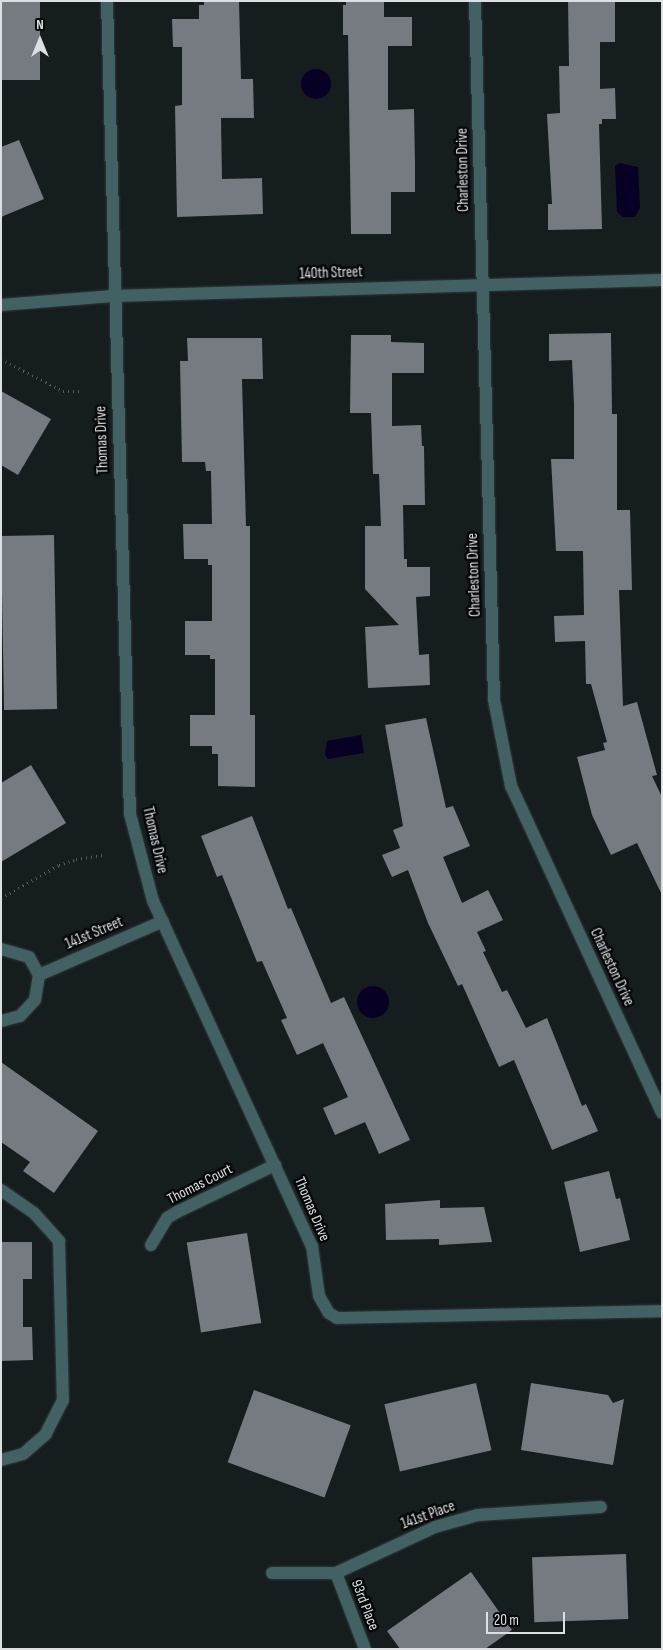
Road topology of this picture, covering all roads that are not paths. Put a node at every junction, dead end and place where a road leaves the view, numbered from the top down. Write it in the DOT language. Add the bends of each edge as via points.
graph roads {
  1 [pos="107,1"];
  2 [pos="475,1"];
  3 [pos="662,280"];
  4 [pos="482,285"];
  5 [pos="113,296"];
  6 [pos="1,306"];
  7 [pos="163,921"];
  8 [pos="1,949"];
  9 [pos="39,975"];
  10 [pos="1,1021"];
  11 [pos="662,1113"];
  12 [pos="275,1165"];
  13 [pos="1,1190"];
  14 [pos="150,1245"];
  15 [pos="662,1312"];
  16 [pos="1,1460"];
  17 [pos="601,1507"];
  18 [pos="272,1573"];
  19 [pos="336,1573"];
  20 [pos="365,1649"];
  1 -- 5 [label="street, Thomas Drive"];
  2 -- 4 [label="street, Charleston Drive"];
  3 -- 4 [label="street, 140th Street"];
  4 -- 5 [label="street, 140th Street"];
  4 -- 11 [label="street, Charleston Drive" via="494,700 511,786"];
  5 -- 6 [label="street, 140th Street"];
  5 -- 7 [label="street, Thomas Drive" via="130,814 154,901"];
  7 -- 9 [label="street, 141st Street"];
  7 -- 12 [label="street, Thomas Drive"];
  8 -- 9 [label="street" via="29,957"];
  9 -- 10 [label="street" via="35,1000 20,1016"];
  12 -- 14 [label="street, Thomas Court" via="177,1212 168,1218"];
  12 -- 15 [label="street, Thomas Drive" via="312,1246 319,1296 329,1313 337,1318"];
  13 -- 16 [label="street" via="34,1213 59,1241 63,1400 46,1434 24,1454"];
  17 -- 19 [label="street, 141st Place" via="478,1515 435,1527"];
  18 -- 19 [label="street, 141st Place"];
  19 -- 20 [label="street, 93rd Place"];
}
